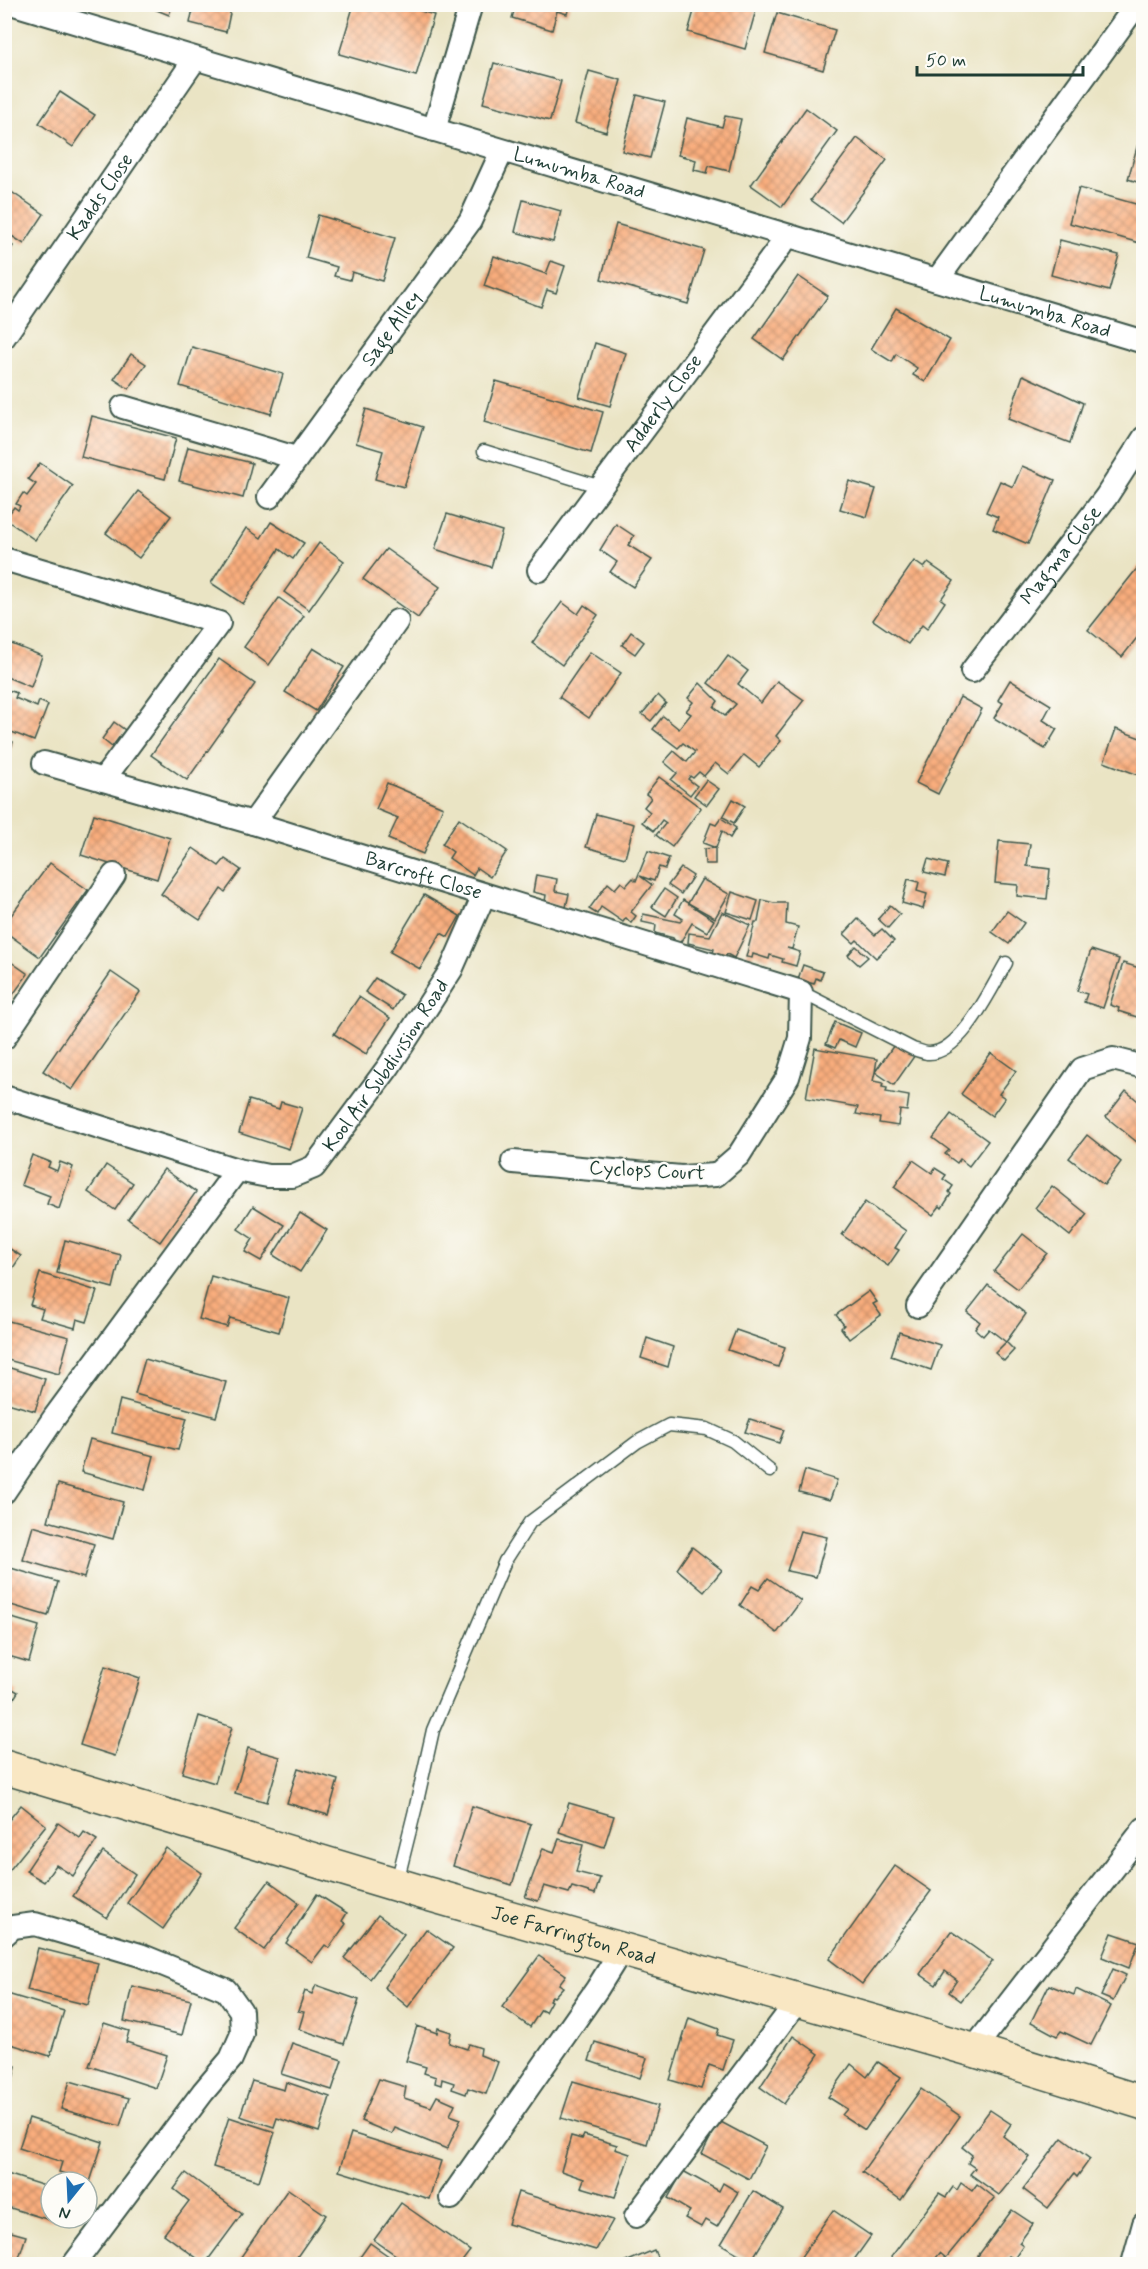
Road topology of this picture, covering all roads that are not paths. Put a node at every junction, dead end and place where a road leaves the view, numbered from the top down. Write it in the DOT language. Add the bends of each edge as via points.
graph roads {
  1 [pos="14,4"];
  2 [pos="471,4"];
  3 [pos="1137,4"];
  4 [pos="195,59"];
  5 [pos="434,130"];
  6 [pos="502,151"];
  7 [pos="788,236"];
  8 [pos="937,280"];
  9 [pos="4,337"];
  10 [pos="1143,342"];
  11 [pos="123,407"];
  12 [pos="1143,438"];
  13 [pos="484,451"];
  14 [pos="296,458"];
  15 [pos="601,487"];
  16 [pos="269,497"];
  17 [pos="4,559"];
  18 [pos="539,570"];
  19 [pos="397,621"];
  20 [pos="972,671"];
  21 [pos="44,763"];
  22 [pos="103,780"];
  23 [pos="253,824"];
  24 [pos="114,875"];
  25 [pos="484,895"];
  26 [pos="1006,963"];
  27 [pos="801,993"];
  28 [pos="4,1038"];
  29 [pos="1143,1067"];
  30 [pos="4,1096"];
  31 [pos="513,1162"];
  32 [pos="237,1170"];
  33 [pos="918,1306"];
  34 [pos="770,1471"];
  35 [pos="4,1492"];
  36 [pos="4,1767"];
  37 [pos="1143,1829"];
  38 [pos="396,1884"];
  39 [pos="4,1935"];
  40 [pos="622,1949"];
  41 [pos="799,2000"];
  42 [pos="973,2050"];
  43 [pos="1143,2103"];
  44 [pos="451,2198"];
  45 [pos="636,2216"];
  46 [pos="1143,2224"];
  47 [pos="74,2265"];
  48 [pos="1133,2265"];
  1 -- 4 [label="street, Lumumba Road"];
  2 -- 5 [label="street"];
  3 -- 8 [label="street"];
  4 -- 5 [label="street, Lumumba Road"];
  4 -- 9 [label="street, Kadds Close"];
  5 -- 6 [label="street, Lumumba Road"];
  6 -- 7 [label="street, Lumumba Road"];
  6 -- 14 [label="street, Sage Alley" via="470,221"];
  7 -- 8 [label="street, Lumumba Road"];
  7 -- 15 [label="street, Adderly Close"];
  8 -- 10 [label="street, Lumumba Road"];
  11 -- 14 [label="street"];
  12 -- 20 [label="street, Magma Close" via="1106,497"];
  13 -- 15 [label="lane"];
  14 -- 16 [label="street, Sage Alley"];
  15 -- 18 [label="street, Adderly Close"];
  17 -- 22 [label="street" via="219,623"];
  19 -- 23 [label="street"];
  21 -- 22 [label="street, Barcroft Close"];
  22 -- 23 [label="street, Barcroft Close"];
  23 -- 25 [label="street, Barcroft Close"];
  24 -- 28 [label="street"];
  25 -- 27 [label="street, Barcroft Close"];
  25 -- 32 [label="street, Kool Air Subdivision Road" via="451,970 389,1066 314,1167 292,1176"];
  26 -- 27 [label="lane" via="966,1031 946,1047 929,1053 913,1049"];
  27 -- 31 [label="street, Cyclops Court" via="800,1038 788,1077 739,1155 716,1175 681,1177"];
  29 -- 33 [label="street" via="1113,1059 1082,1069"];
  30 -- 32 [label="street, Kool Air Subdivision Road"];
  32 -- 35 [label="street"];
  34 -- 38 [label="lane" via="733,1441 707,1429 669,1425 637,1442 530,1522 505,1561 433,1730"];
  36 -- 38 [label="main road, Joe Farrington Road"];
  37 -- 42 [label="street"];
  38 -- 40 [label="main road, Joe Farrington Road"];
  39 -- 47 [label="street" via="13,1927 35,1924 140,1955 226,1990 240,2011 242,2034 231,2059"];
  40 -- 41 [label="main road, Joe Farrington Road"];
  40 -- 44 [label="street"];
  41 -- 42 [label="main road, Joe Farrington Road"];
  41 -- 45 [label="street"];
  42 -- 43 [label="main road, Joe Farrington Road"];
  46 -- 48 [label="street"];
}
